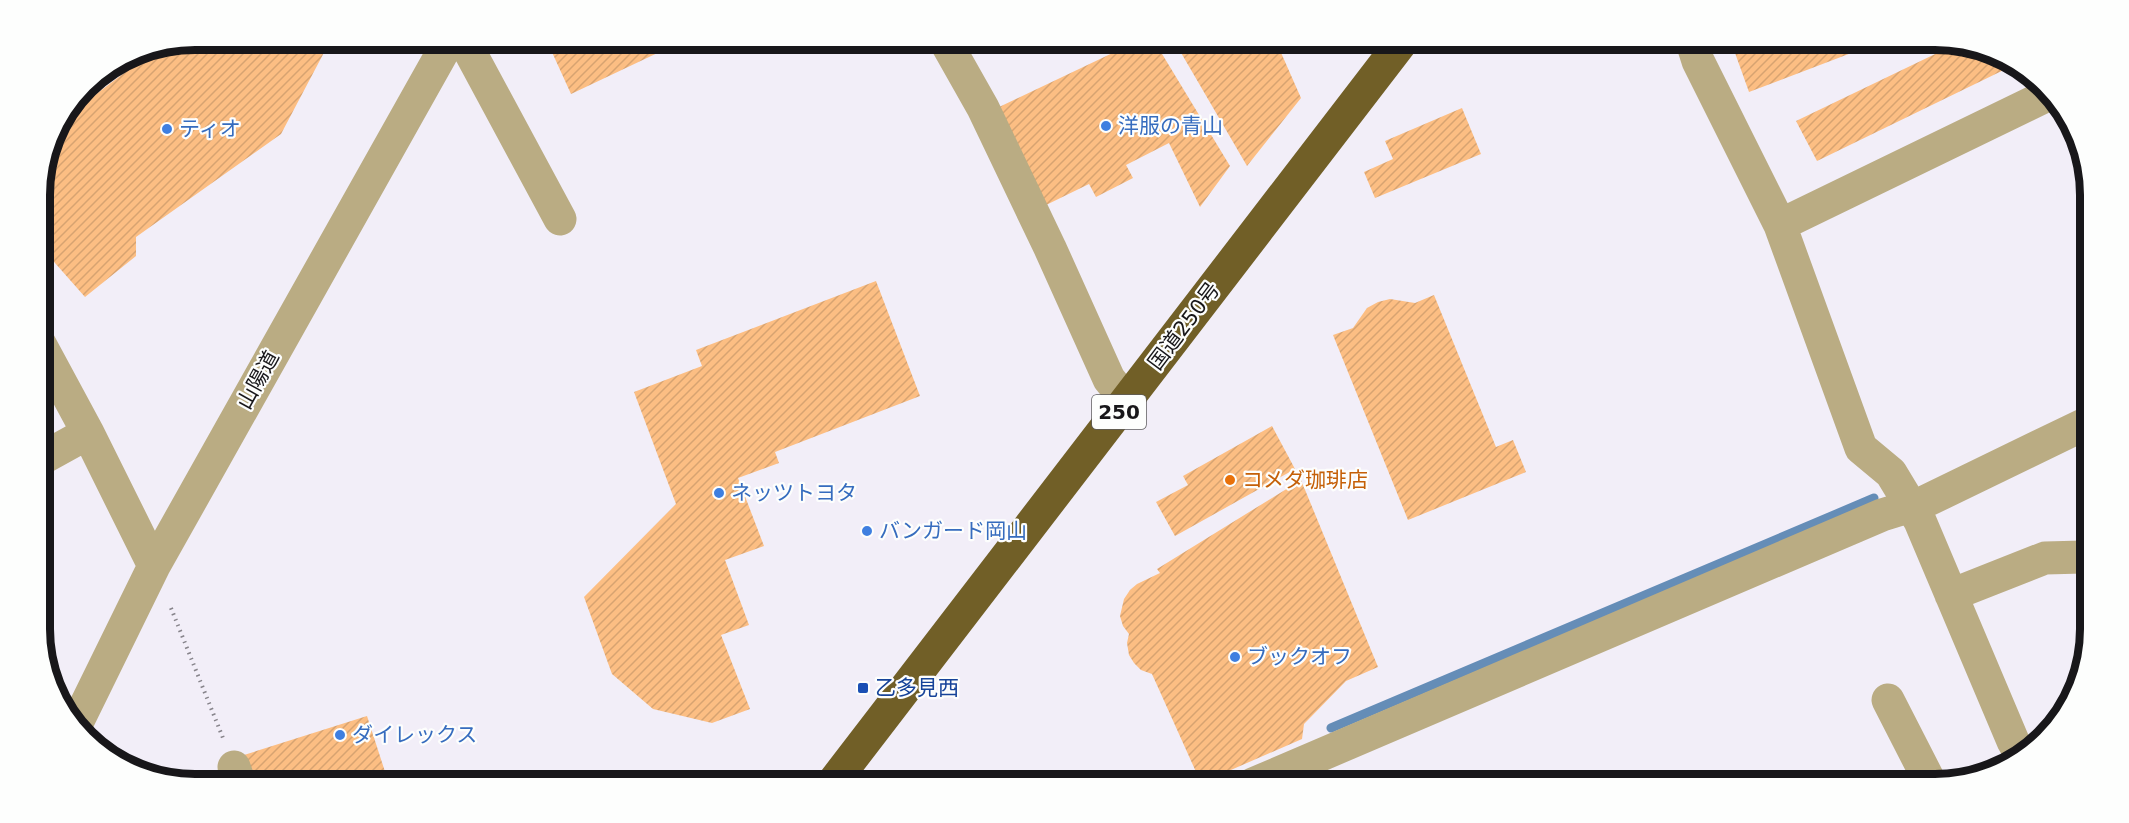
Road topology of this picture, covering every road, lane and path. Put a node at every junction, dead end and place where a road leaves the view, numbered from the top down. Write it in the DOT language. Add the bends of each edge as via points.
graph roads {
  1 [pos="444,50"];
  2 [pos="469,50"];
  3 [pos="950,50"];
  4 [pos="1396,50"];
  5 [pos="1694,50"];
  6 [pos="2042,98"];
  7 [pos="560,219"];
  8 [pos="1780,225"];
  9 [pos="50,363"];
  10 [pos="1127,401"];
  11 [pos="2080,426"];
  12 [pos="88,433"];
  13 [pos="50,454"];
  14 [pos="1909,506"];
  15 [pos="2080,557"];
  16 [pos="154,566"];
  17 [pos="1951,595"];
  18 [pos="1888,700"];
  19 [pos="80,717"];
  20 [pos="2017,748"];
  21 [pos="1278,773"];
  22 [pos="1925,773"];
  23 [pos="236,774"];
  24 [pos="840,774"];
  1 -- 16 [label="street, 山陽道"];
  2 -- 7 [label="street"];
  3 -- 10 [label="street" via="983,108 1109,379"];
  4 -- 10 [label="highway, 国道250号 / 250"];
  5 -- 8 [label="street"];
  6 -- 8 [label="street"];
  8 -- 14 [label="street" via="1861,448 1891,473"];
  9 -- 12 [label="street"];
  10 -- 24 [label="highway, 国道250号 / 250"];
  11 -- 14 [label="street"];
  12 -- 13 [label="street"];
  12 -- 16 [label="street"];
  14 -- 17 [label="street" via="1920,522"];
  14 -- 21 [label="street"];
  15 -- 17 [label="street" via="2045,558"];
  16 -- 19 [label="street, 山陽道"];
  16 -- 23 [label="path"];
  17 -- 20 [label="street"];
  18 -- 22 [label="street"];
}
